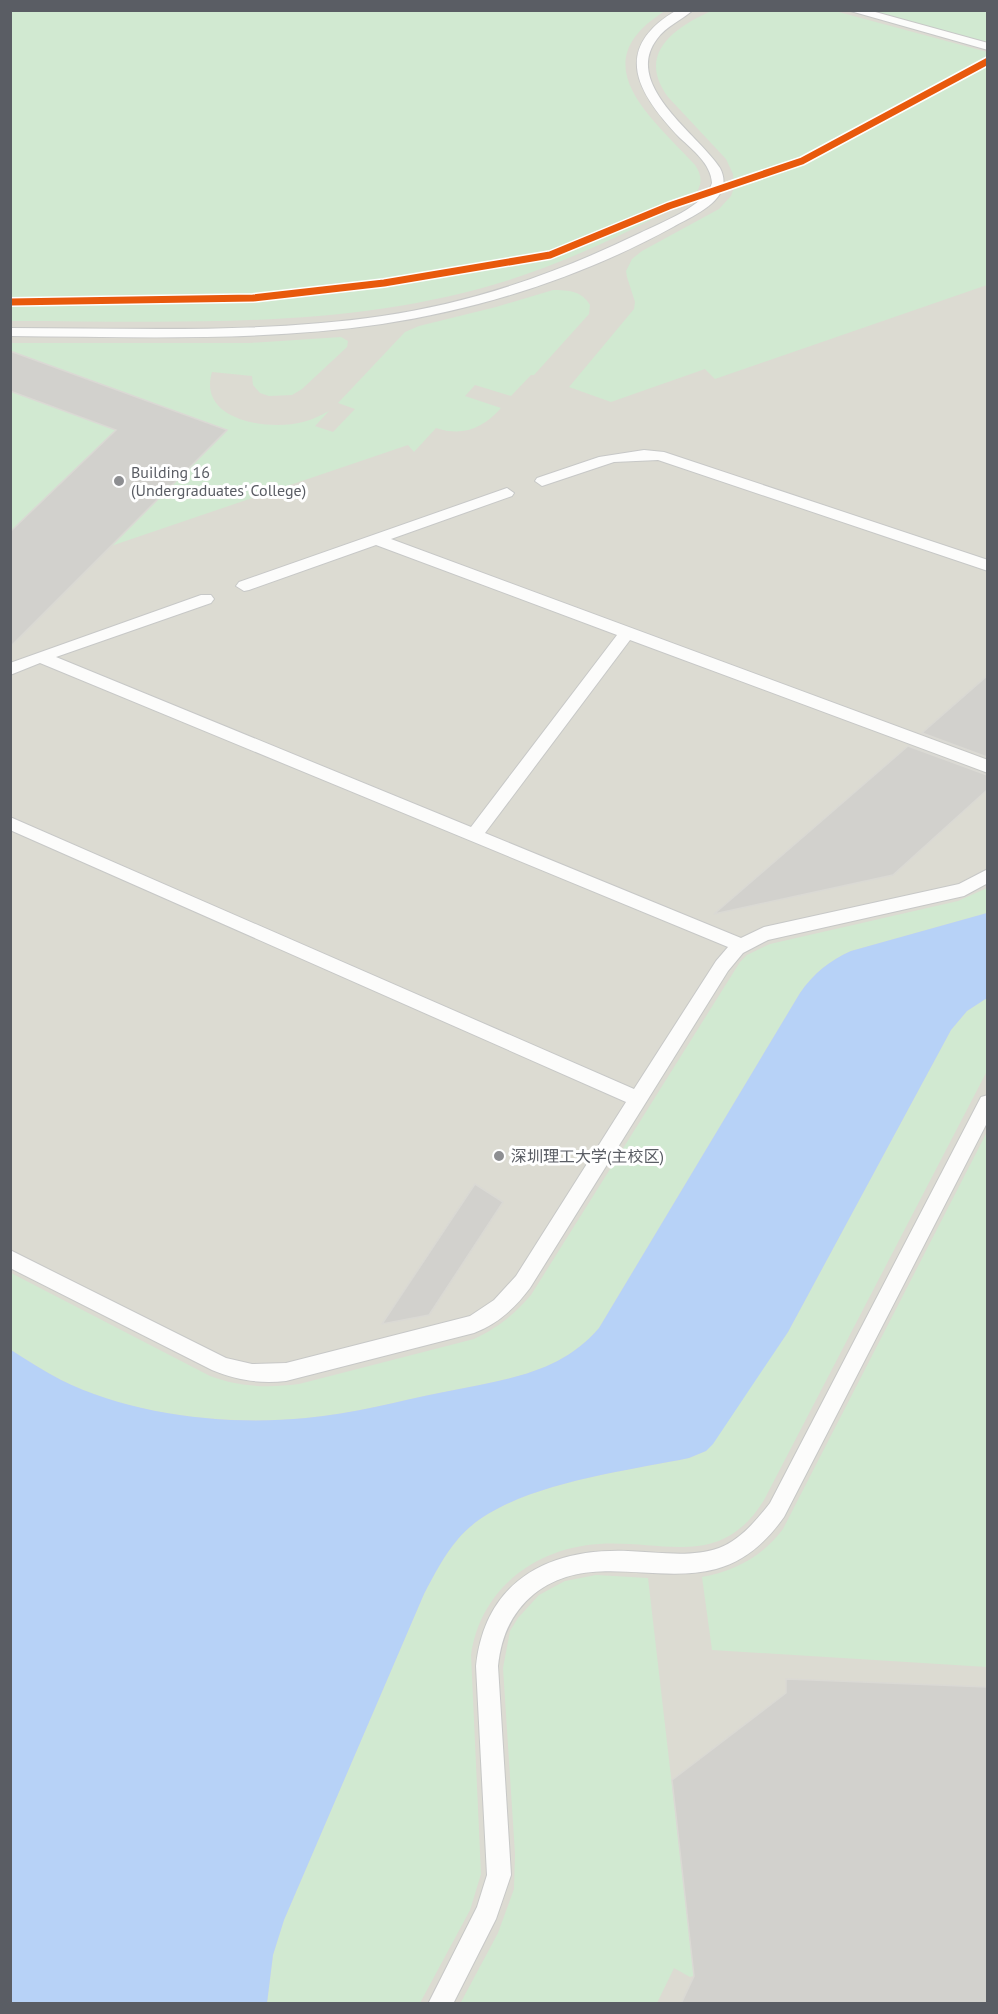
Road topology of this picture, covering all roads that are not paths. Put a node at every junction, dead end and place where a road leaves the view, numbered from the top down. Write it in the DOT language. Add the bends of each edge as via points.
graph roads {
  1 [pos="687,10"];
  2 [pos="854,10"];
  3 [pos="987,47"];
  4 [pos="10,332"];
  5 [pos="542,481"];
  6 [pos="507,493"];
  7 [pos="375,539"];
  8 [pos="987,566"];
  9 [pos="244,586"];
  10 [pos="206,599"];
  11 [pos="627,633"];
  12 [pos="40,657"];
  13 [pos="10,670"];
  14 [pos="987,767"];
  15 [pos="10,823"];
  16 [pos="474,836"];
  17 [pos="987,874"];
  18 [pos="741,945"];
  19 [pos="638,1099"];
  20 [pos="987,1102"];
  21 [pos="10,1258"];
  22 [pos="440,2004"];
  1 -- 4 [label="lane" via="652,35 645,46 640,71 650,95 715,168 714,195 706,203 590,262 516,290 454,306 335,326 237,332"];
  2 -- 3 [label="lane"];
  5 -- 8 [label="lane" via="614,456 659,455"];
  6 -- 7 [label="lane"];
  7 -- 9 [label="lane"];
  7 -- 11 [label="lane"];
  10 -- 12 [label="lane"];
  11 -- 14 [label="lane"];
  11 -- 16 [label="lane"];
  12 -- 13 [label="lane"];
  12 -- 16 [label="lane"];
  15 -- 19 [label="lane"];
  16 -- 18 [label="lane"];
  17 -- 18 [label="lane" via="964,889 764,934"];
  18 -- 19 [label="lane" via="722,966"];
  19 -- 21 [label="lane" via="515,1293 487,1318 458,1330 286,1372 242,1372"];
  20 -- 22 [label="lane" via="777,1510 761,1532 738,1549 701,1562 603,1560 569,1564 541,1575 504,1611 494,1632 487,1666 499,1875 488,1911"];
}
